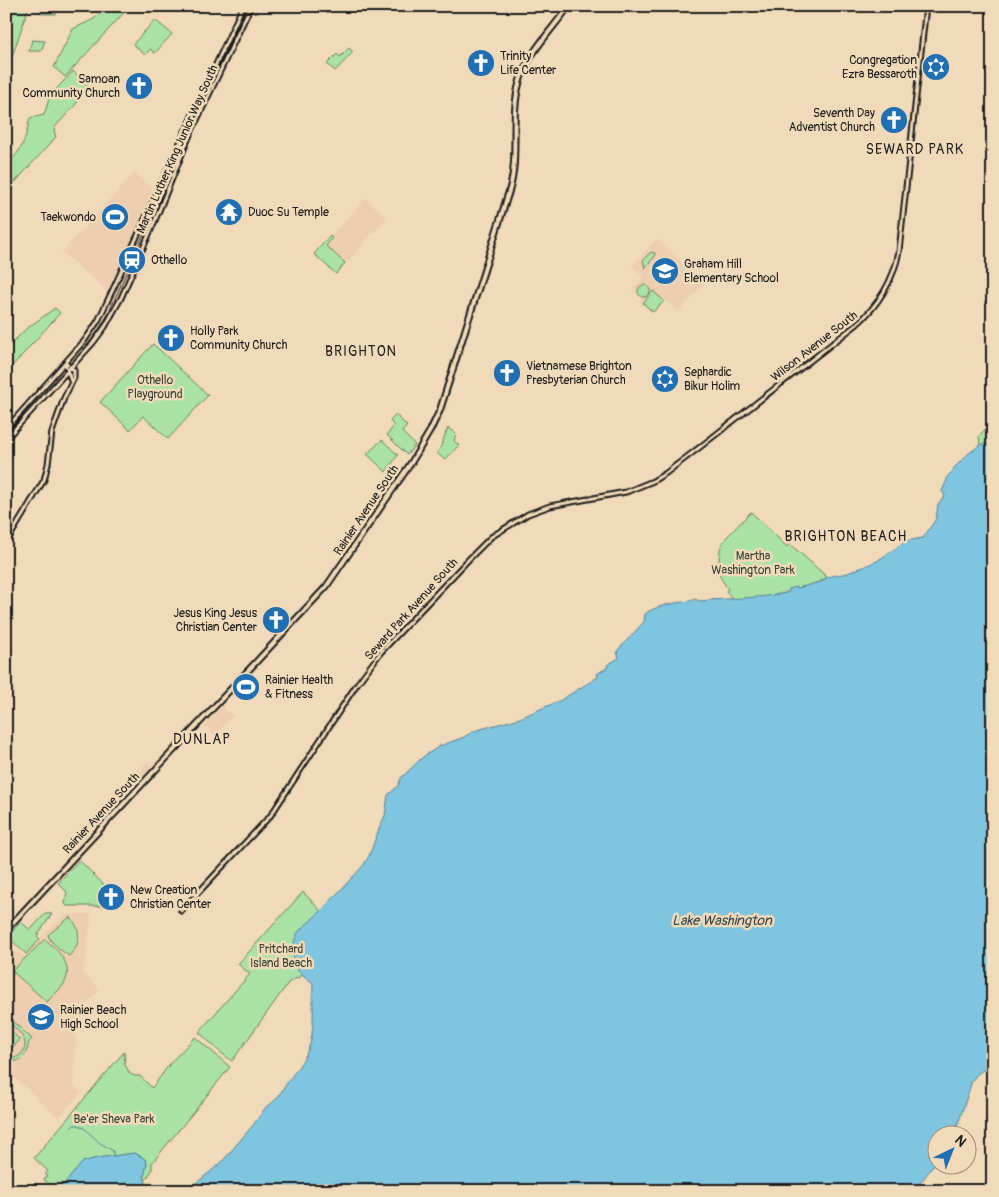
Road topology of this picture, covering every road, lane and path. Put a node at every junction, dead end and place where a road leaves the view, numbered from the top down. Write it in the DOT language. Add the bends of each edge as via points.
graph roads {
  1 [pos="243,6"];
  2 [pos="250,6"];
  3 [pos="569,6"];
  4 [pos="926,6"];
  5 [pos="65,362"];
  6 [pos="71,368"];
  7 [pos="67,372"];
  8 [pos="72,382"];
  9 [pos="733,421"];
  10 [pos="6,429"];
  11 [pos="6,439"];
  12 [pos="6,543"];
  13 [pos="181,911"];
  14 [pos="6,930"];
  1 -- 5 [label="main road, Martin Luther King Junior Way South" via="105,308 90,334"];
  2 -- 6 [label="main road, Martin Luther King Junior Way South" via="189,137 121,298 98,337"];
  3 -- 14 [label="main road, Rainier Avenue South" via="529,60 519,83 515,106 514,173 440,410 430,431 326,587"];
  4 -- 9 [label="main road, Wilson Avenue South" via="902,235 892,276 877,303 860,322"];
  5 -- 6 [label="main road"];
  5 -- 7 [label="main road"];
  5 -- 10 [label="main road, Martin Luther King Junior Way South"];
  6 -- 7 [label="main road, Martin Luther King Junior Way South"];
  6 -- 8 [label="main road" via="75,373"];
  7 -- 8 [label="main road"];
  7 -- 11 [label="main road, Martin Luther King Junior Way South"];
  8 -- 12 [label="main road" via="52,432 44,480"];
  9 -- 13 [label="main road, Seward Park Avenue South" via="646,485 538,510 491,537 374,662 271,815"];
}
